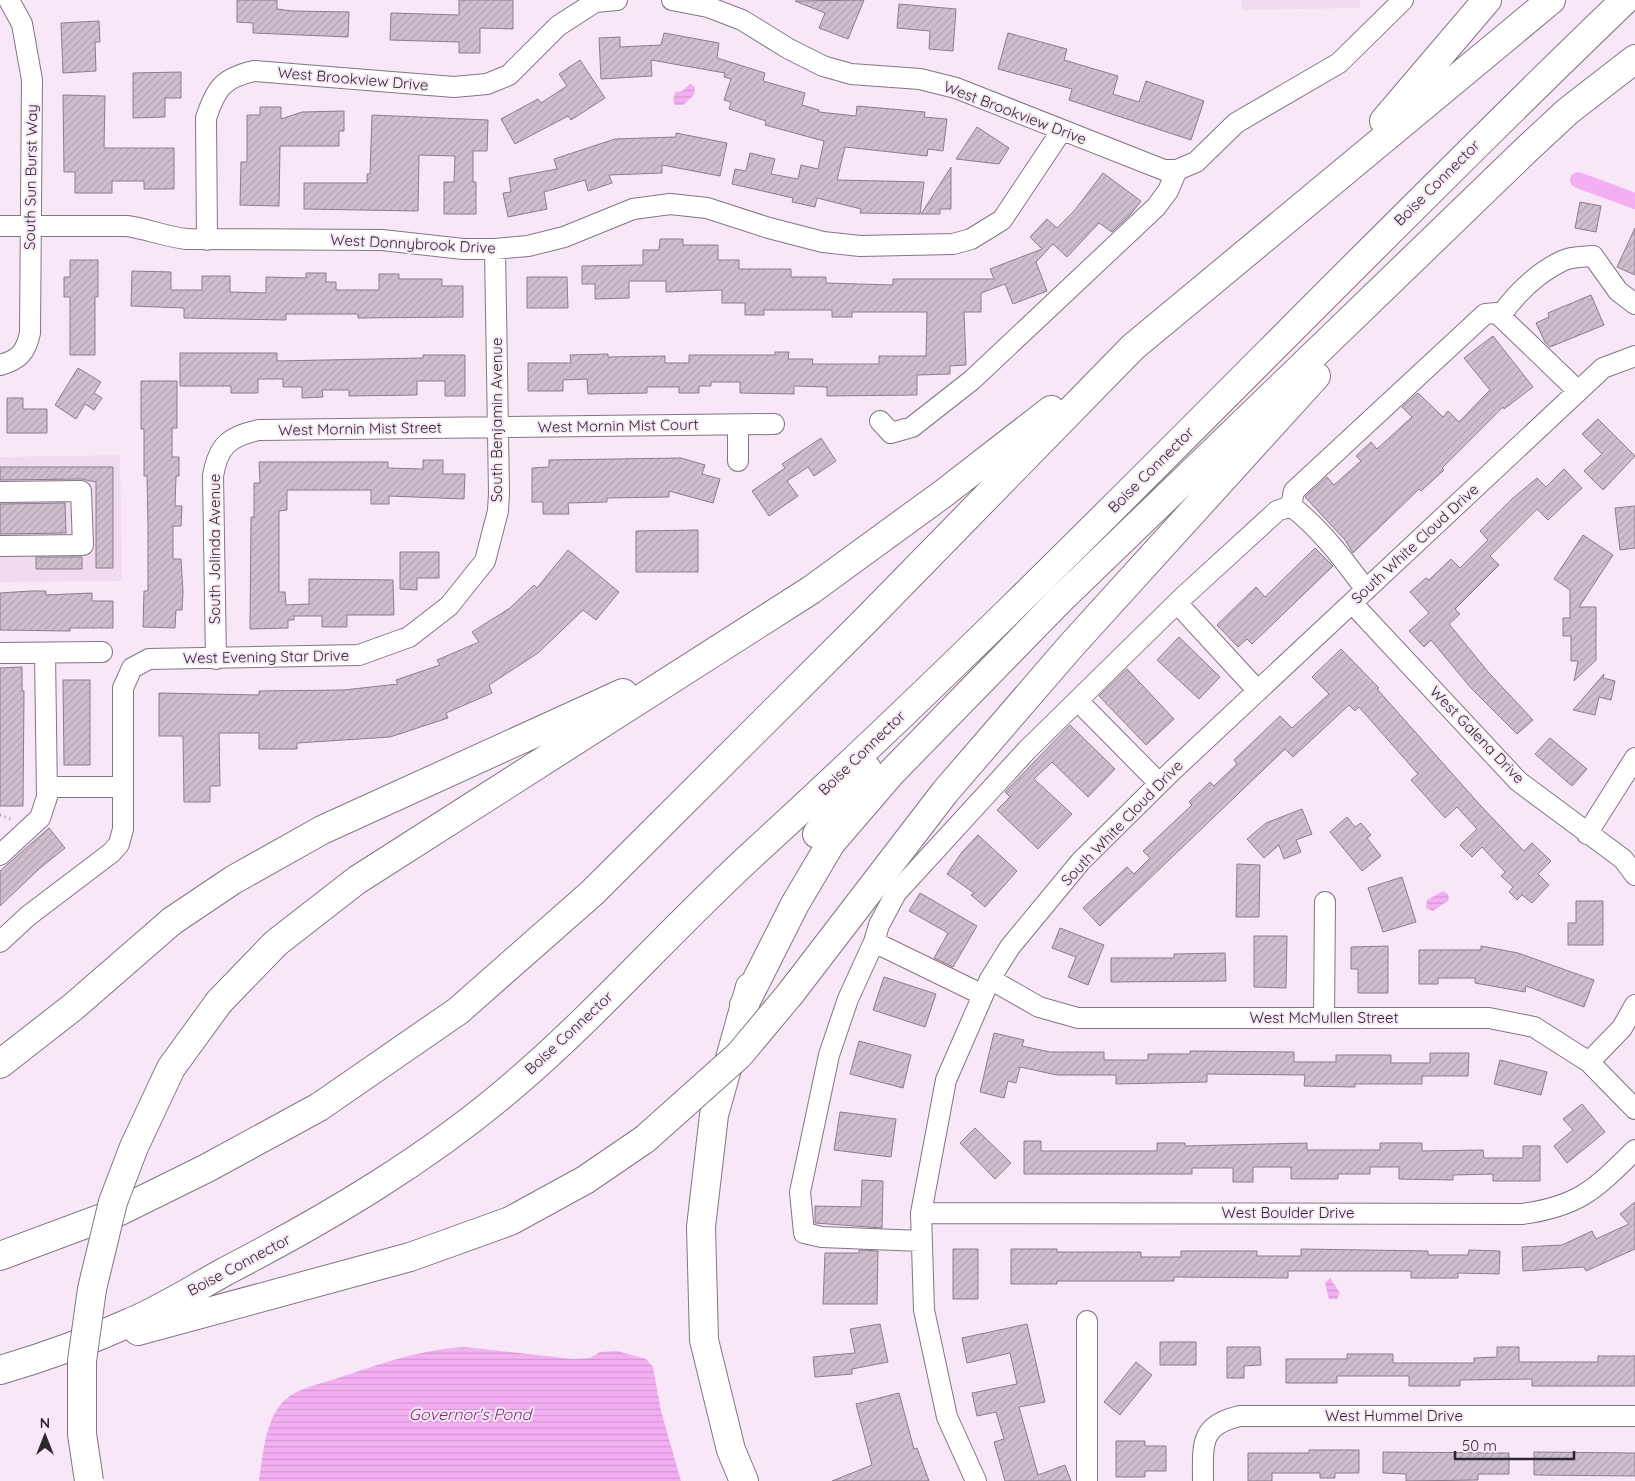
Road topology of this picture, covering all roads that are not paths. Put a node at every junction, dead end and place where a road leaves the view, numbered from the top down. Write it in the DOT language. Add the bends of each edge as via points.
graph roads {
  1 [pos="9,0"];
  2 [pos="617,0"];
  3 [pos="672,0"];
  4 [pos="1403,0"];
  5 [pos="1486,0"];
  6 [pos="1552,0"];
  7 [pos="1625,0"];
  8 [pos="1635,59"];
  9 [pos="1062,130"];
  10 [pos="1526,150"];
  11 [pos="1177,170"];
  12 [pos="1341,172"];
  13 [pos="0,226"];
  14 [pos="30,226"];
  15 [pos="207,240"];
  16 [pos="494,249"];
  17 [pos="1635,304"];
  18 [pos="1500,316"];
  19 [pos="1133,347"];
  20 [pos="1635,356"];
  21 [pos="0,365"];
  22 [pos="1578,391"];
  23 [pos="880,421"];
  24 [pos="774,424"];
  25 [pos="738,425"];
  26 [pos="498,427"];
  27 [pos="226,443"];
  28 [pos="738,461"];
  29 [pos="0,492"];
  30 [pos="1291,506"];
  31 [pos="0,546"];
  32 [pos="1359,596"];
  33 [pos="1177,603"];
  34 [pos="449,606"];
  35 [pos="993,625"];
  36 [pos="715,651"];
  37 [pos="45,652"];
  38 [pos="102,652"];
  39 [pos="0,653"];
  40 [pos="216,659"];
  41 [pos="1258,691"];
  42 [pos="1078,701"];
  43 [pos="1635,758"];
  44 [pos="1159,784"];
  45 [pos="47,787"];
  46 [pos="123,787"];
  47 [pos="1587,834"];
  48 [pos="0,855"];
  49 [pos="1635,875"];
  50 [pos="1325,902"];
  51 [pos="0,942"];
  52 [pos="874,942"];
  53 [pos="987,987"];
  54 [pos="744,1005"];
  55 [pos="1635,1005"];
  56 [pos="1324,1018"];
  57 [pos="1589,1062"];
  58 [pos="0,1064"];
  59 [pos="1635,1109"];
  60 [pos="1635,1150"];
  61 [pos="921,1213"];
  62 [pos="922,1241"];
  63 [pos="0,1256"];
  64 [pos="1087,1321"];
  65 [pos="45,1357"];
  66 [pos="0,1370"];
  67 [pos="1635,1416"];
  68 [pos="89,1481"];
  69 [pos="744,1481"];
  70 [pos="976,1481"];
  71 [pos="1087,1481"];
  72 [pos="1204,1481"];
  1 -- 14 [label="street, South Sun Burst Way" via="22,24 32,80"];
  2 -- 15 [label="street, West Brookview Drive" via="595,2 558,26 509,75 487,84 454,87 254,71 235,76 220,86 206,118"];
  3 -- 9 [label="street, West Brookview Drive" via="708,7 742,20 823,66 851,74 920,79 956,88"];
  4 -- 11 [label="street" via="1339,63 1236,123 1196,162"];
  5 -- 12 [label="highway"];
  6 -- 12 [label="highway"];
  7 -- 35 [label="highway, Boise Connector" via="1509,111"];
  8 -- 10 [label="highway" via="1568,111"];
  9 -- 11 [label="street, West Brookview Drive" via="1164,170"];
  9 -- 16 [label="street, West Donnybrook Drive" via="1002,220 979,235 953,244 860,246 823,242 707,208 670,204 615,215 564,237 528,246"];
  10 -- 54 [label="highway" via="1059,601 892,772 831,843 795,904"];
  10 -- 65 [label="highway, bridge" via="1070,647 945,792 790,994 739,1055 645,1139 585,1180 510,1221 410,1257"];
  11 -- 23 [label="street" via="1168,191 1156,207 972,380 912,426 891,433"];
  12 -- 19 [label="highway"];
  13 -- 14 [label="street, West Donnybrook Drive"];
  14 -- 15 [label="street, West Donnybrook Drive" via="127,226 168,237"];
  14 -- 21 [label="street, South Sun Burst Way" via="28,346 20,357"];
  15 -- 16 [label="street, West Donnybrook Drive" via="382,240"];
  16 -- 26 [label="street, South Benjamin Avenue"];
  17 -- 18 [label="street" via="1618,291 1593,256 1577,257 1562,261 1526,286"];
  18 -- 22 [label="street"];
  18 -- 30 [label="street" via="1497,313 1485,314 1294,492"];
  19 -- 36 [label="highway" via="936,499 810,590"];
  19 -- 63 [label="highway" via="592,893 458,1010 319,1107 207,1168 118,1212"];
  20 -- 22 [label="street, South White Cloud Drive" via="1603,368"];
  22 -- 32 [label="street, South White Cloud Drive"];
  24 -- 25 [label="street, West Mornin Mist Court"];
  25 -- 26 [label="street, West Mornin Mist Court"];
  25 -- 28 [label="street"];
  26 -- 27 [label="street, West Mornin Mist Street" via="259,430 241,433"];
  26 -- 34 [label="street, South Benjamin Avenue" via="498,511 485,561"];
  27 -- 40 [label="street, South Jolinda Avenue" via="216,458 213,476"];
  29 -- 31 [label="street" via="81,491 83,545"];
  30 -- 32 [label="street, West Galena Drive" via="1313,524"];
  30 -- 33 [label="street" via="1277,511"];
  32 -- 41 [label="street, South White Cloud Drive"];
  32 -- 47 [label="street, West Galena Drive" via="1518,781"];
  33 -- 41 [label="street"];
  33 -- 42 [label="street"];
  34 -- 40 [label="street, West Evening Star Drive" via="409,637 359,655"];
  35 -- 54 [label="highway" via="869,766 822,826 781,899"];
  35 -- 65 [label="highway, Boise Connector" via="835,780 670,933 592,1015 511,1088 426,1153 286,1241 134,1321"];
  36 -- 58 [label="highway" via="322,830 233,880 172,921"];
  36 -- 68 [label="highway, bridge" via="357,880 276,943 219,1002 171,1068 134,1147 113,1202 92,1289 82,1361 82,1434"];
  37 -- 38 [label="street"];
  37 -- 39 [label="street"];
  37 -- 45 [label="street"];
  40 -- 46 [label="street, West Evening Star Drive" via="149,659 132,668 123,688"];
  41 -- 44 [label="street, South White Cloud Drive"];
  42 -- 44 [label="street"];
  42 -- 52 [label="street" via="1027,750 896,892"];
  43 -- 47 [label="street"];
  44 -- 53 [label="street, South White Cloud Drive" via="1081,861 1010,947"];
  45 -- 46 [label="street"];
  45 -- 48 [label="street" via="40,818"];
  46 -- 51 [label="street" via="123,829 119,844"];
  47 -- 49 [label="street, West Galena Drive" via="1623,859"];
  50 -- 56 [label="street"];
  52 -- 53 [label="street, West McMullen Street"];
  52 -- 62 [label="street" via="848,999 829,1055 800,1192 804,1233 822,1237"];
  53 -- 56 [label="street, West McMullen Street" via="1078,1018"];
  53 -- 61 [label="street, South White Cloud Drive" via="946,1080"];
  54 -- 69 [label="highway" via="714,1114 701,1227 704,1340 731,1450"];
  55 -- 57 [label="street" via="1622,1028"];
  56 -- 57 [label="street, West McMullen Street" via="1489,1018 1534,1027"];
  57 -- 59 [label="street, West McMullen Street"];
  60 -- 61 [label="street, West Boulder Drive" via="1594,1190 1576,1200 1540,1212 1522,1214"];
  61 -- 62 [label="street, South White Cloud Drive"];
  62 -- 70 [label="street, South White Cloud Drive" via="924,1310 947,1417"];
  64 -- 71 [label="street"];
  65 -- 66 [label="highway, Boise Connector"];
  67 -- 72 [label="street, West Hummel Drive" via="1240,1416 1212,1427 1206,1437"];
}
